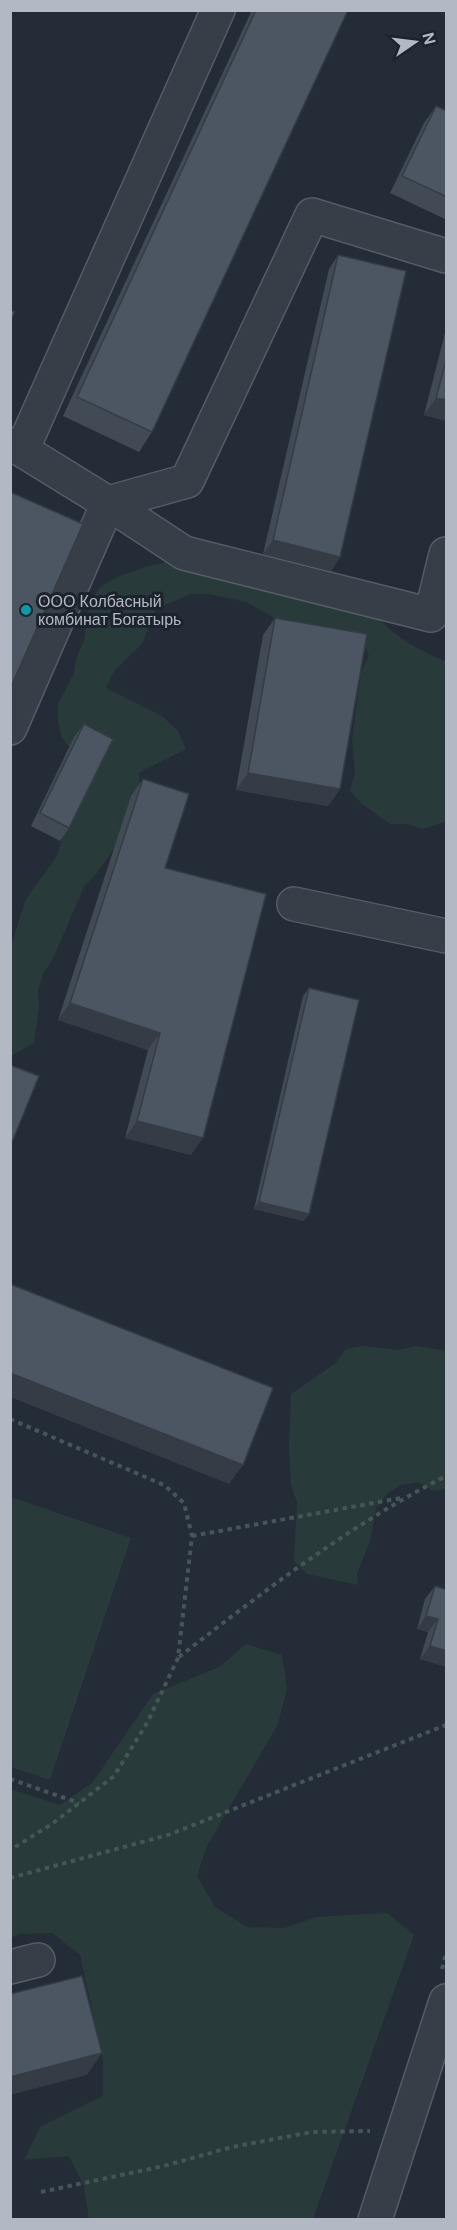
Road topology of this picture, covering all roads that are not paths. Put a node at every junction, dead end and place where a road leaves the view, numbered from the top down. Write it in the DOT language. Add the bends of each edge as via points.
graph roads {
  1 [pos="218,10"];
  2 [pos="447,256"];
  3 [pos="16,447"];
  4 [pos="108,503"];
  5 [pos="447,554"];
  6 [pos="10,728"];
  7 [pos="294,904"];
  8 [pos="447,936"];
  9 [pos="447,2001"];
  10 [pos="375,2220"];
  1 -- 3 [label="street"];
  2 -- 4 [label="street" via="312,215 187,482"];
  3 -- 4 [label="street"];
  4 -- 5 [label="street" via="184,553 431,615"];
  4 -- 6 [label="street"];
  7 -- 8 [label="street"];
  9 -- 10 [label="street"];
}
